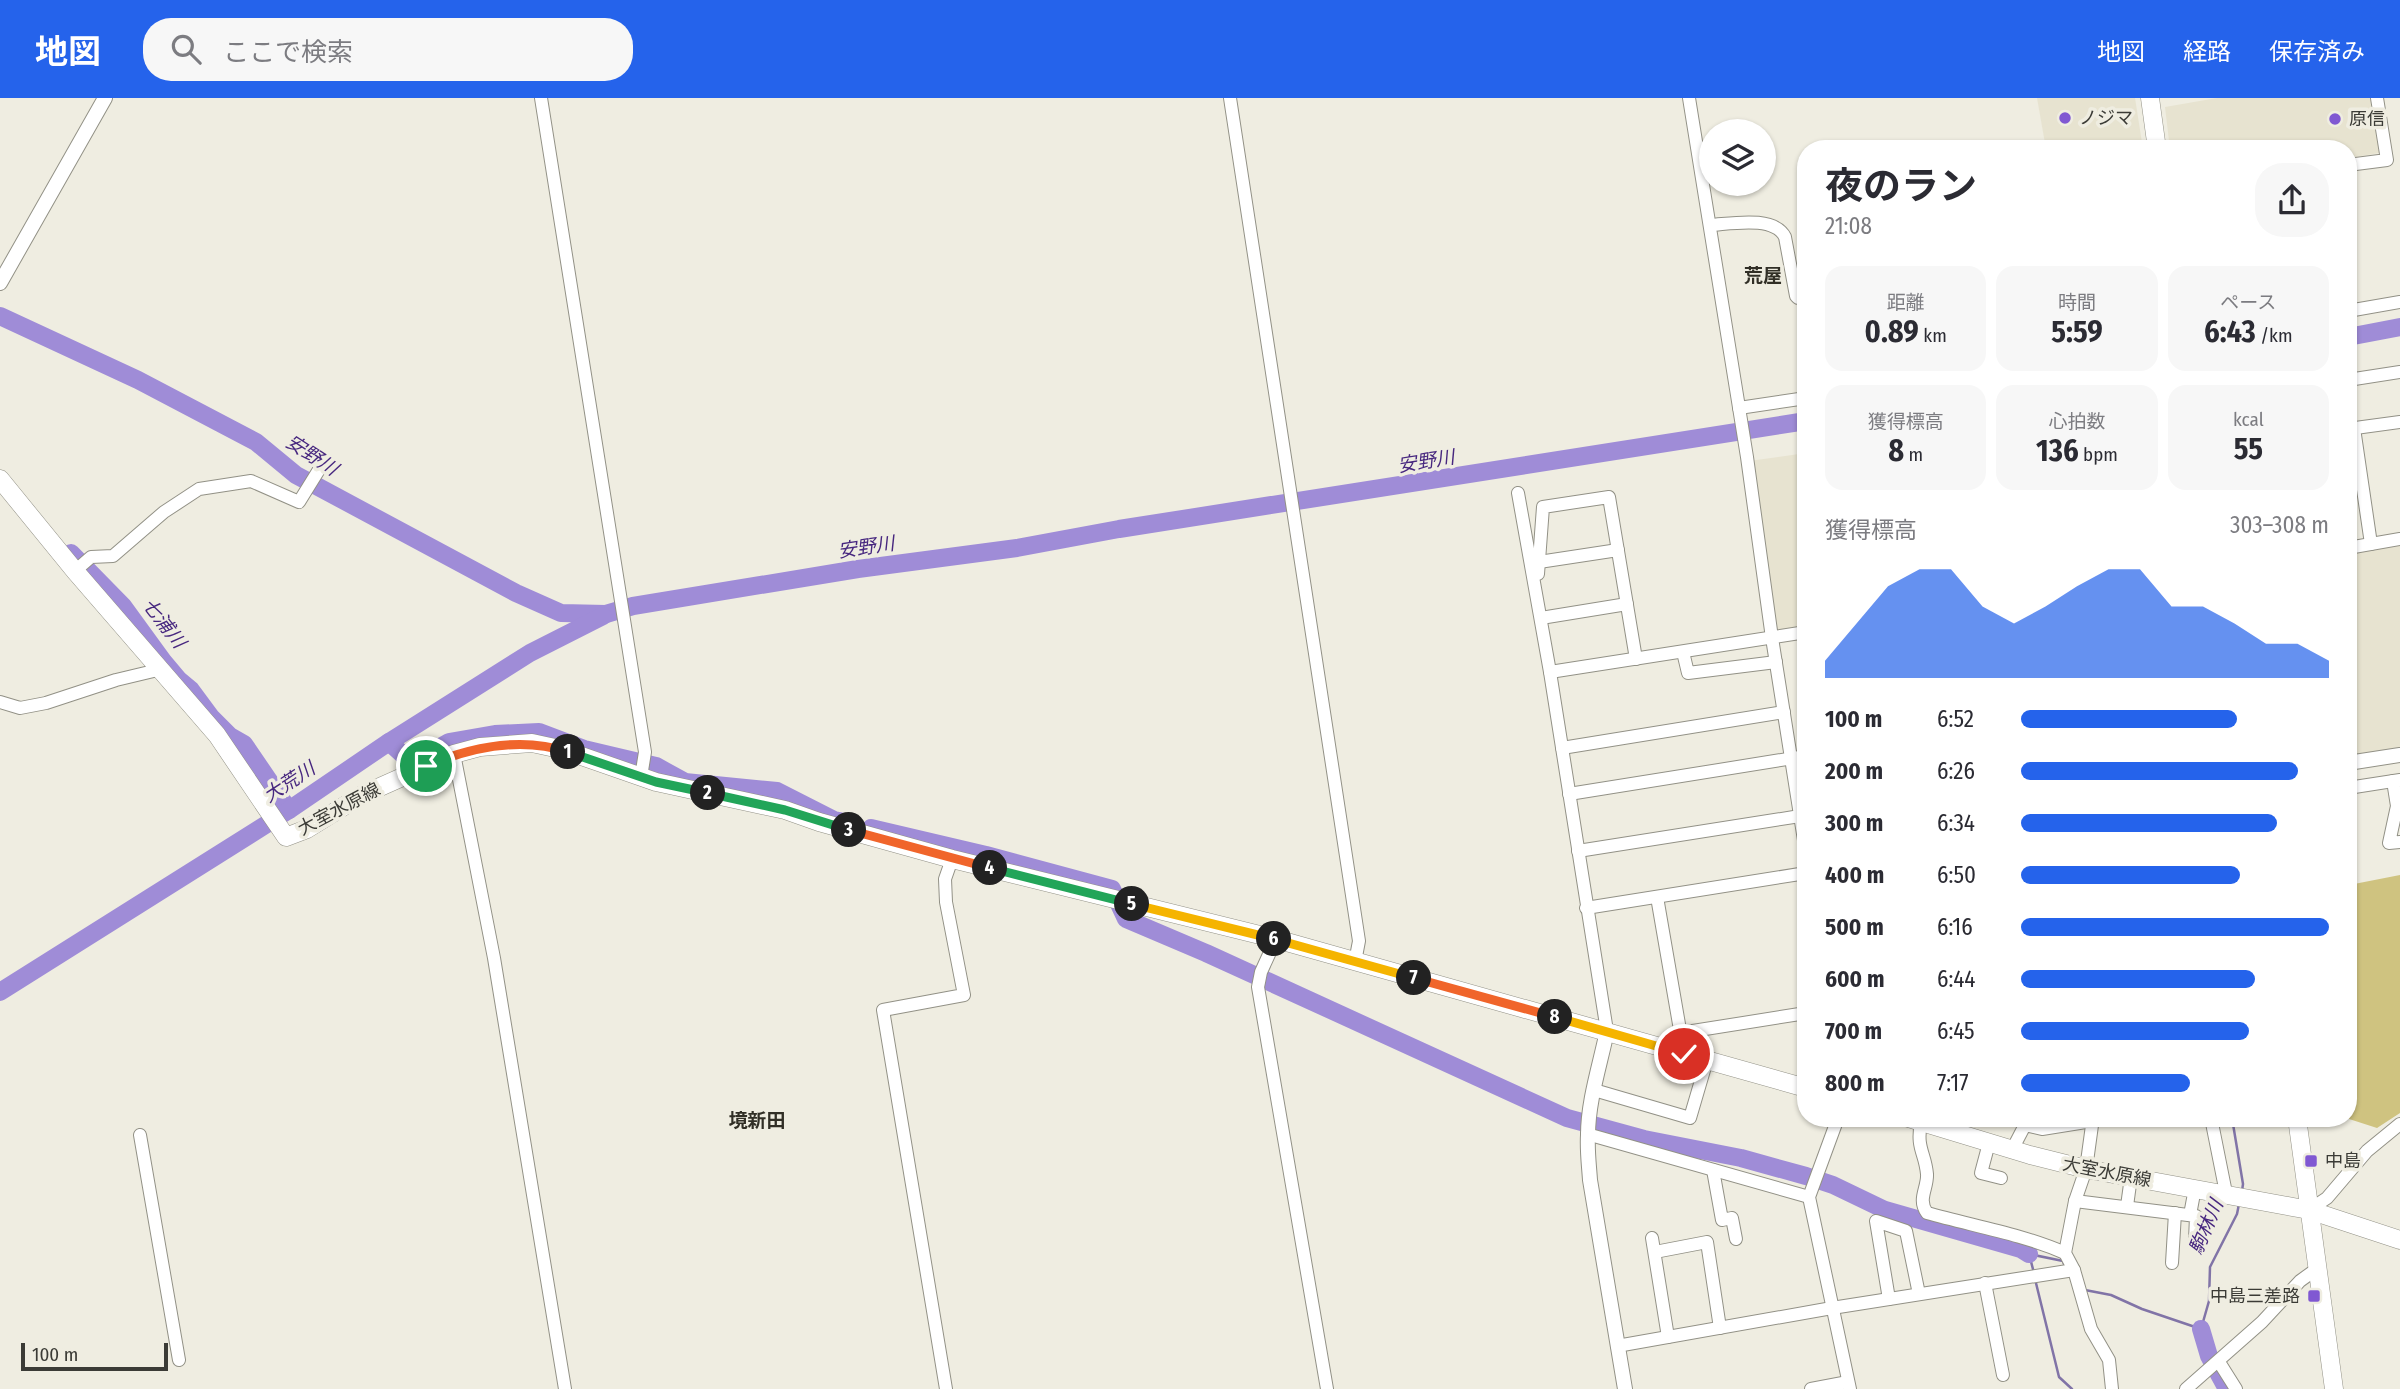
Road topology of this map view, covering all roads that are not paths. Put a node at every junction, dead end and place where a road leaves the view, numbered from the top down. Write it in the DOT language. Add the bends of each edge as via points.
graph roads {
  1 [pos="105,98"];
  2 [pos="541,98"];
  3 [pos="1230,98"];
  4 [pos="1689,98"];
  5 [pos="2150,98"];
  6 [pos="2378,98"];
  7 [pos="2156,140"];
  8 [pos="2357,164"];
  9 [pos="1710,225"];
  10 [pos="0,283"];
  11 [pos="1797,297"];
  12 [pos="2400,303"];
  13 [pos="2357,310"];
  14 [pos="2400,372"];
  15 [pos="2357,379"];
  16 [pos="1797,400"];
  17 [pos="1739,410"];
  18 [pos="2400,422"];
  19 [pos="2357,428"];
  20 [pos="322,463"];
  21 [pos="2357,464"];
  22 [pos="0,479"];
  23 [pos="1518,493"];
  24 [pos="2400,539"];
  25 [pos="2371,544"];
  26 [pos="2357,546"];
  27 [pos="1618,550"];
  28 [pos="1539,562"];
  29 [pos="75,571"];
  30 [pos="1536,593"];
  31 [pos="1627,604"];
  32 [pos="1541,618"];
  33 [pos="1797,634"];
  34 [pos="1772,638"];
  35 [pos="1683,652"];
  36 [pos="1636,659"];
  37 [pos="1776,662"];
  38 [pos="162,669"];
  39 [pos="1550,672"];
  40 [pos="0,702"];
  41 [pos="1784,712"];
  42 [pos="1562,748"];
  43 [pos="454,754"];
  44 [pos="2400,755"];
  45 [pos="1797,757"];
  46 [pos="1791,758"];
  47 [pos="2357,762"];
  48 [pos="643,769"];
  49 [pos="2396,780"];
  50 [pos="2357,786"];
  51 [pos="1569,794"];
  52 [pos="1797,797"];
  53 [pos="1797,816"];
  54 [pos="2400,842"];
  55 [pos="1578,851"];
  56 [pos="952,859"];
  57 [pos="1797,874"];
  58 [pos="1657,897"];
  59 [pos="1586,908"];
  60 [pos="1276,939"];
  61 [pos="1354,962"];
  62 [pos="1797,1014"];
  63 [pos="1607,1031"];
  64 [pos="1680,1033"];
  65 [pos="1684,1054"];
  66 [pos="1707,1060"];
  67 [pos="1797,1085"];
  68 [pos="1594,1090"];
  69 [pos="2400,1124"];
  70 [pos="1835,1127"];
  71 [pos="1916,1127"];
  72 [pos="1938,1127"];
  73 [pos="2024,1127"];
  74 [pos="2034,1127"];
  75 [pos="2052,1127"];
  76 [pos="2091,1127"];
  77 [pos="2213,1127"];
  78 [pos="2298,1127"];
  79 [pos="1587,1133"];
  80 [pos="140,1135"];
  81 [pos="1989,1143"];
  82 [pos="2012,1150"];
  83 [pos="2086,1169"];
  84 [pos="1713,1170"];
  85 [pos="2131,1177"];
  86 [pos="2001,1178"];
  87 [pos="2195,1188"];
  88 [pos="2225,1193"];
  89 [pos="1808,1197"];
  90 [pos="2075,1201"];
  91 [pos="2127,1206"];
  92 [pos="2309,1210"];
  93 [pos="2175,1213"];
  94 [pos="2190,1215"];
  95 [pos="1653,1238"];
  96 [pos="1736,1239"];
  97 [pos="2195,1240"];
  98 [pos="2400,1240"];
  99 [pos="1656,1252"];
  100 [pos="2065,1253"];
  101 [pos="2172,1263"];
  102 [pos="2318,1268"];
  103 [pos="2074,1270"];
  104 [pos="1985,1283"];
  105 [pos="1919,1294"];
  106 [pos="1889,1299"];
  107 [pos="1832,1308"];
  108 [pos="1720,1328"];
  109 [pos="1668,1337"];
  110 [pos="1617,1346"];
  111 [pos="179,1360"];
  112 [pos="2219,1362"];
  113 [pos="2003,1375"];
  114 [pos="1849,1385"];
  115 [pos="565,1389"];
  116 [pos="946,1389"];
  117 [pos="1327,1389"];
  118 [pos="1625,1389"];
  119 [pos="1811,1389"];
  120 [pos="2112,1389"];
  121 [pos="2186,1389"];
  122 [pos="2236,1389"];
  123 [pos="2334,1389"];
  1 -- 10 [label="street"];
  2 -- 48 [label="street" via="626,631"];
  3 -- 61 [label="street" via="1359,941"];
  4 -- 9 [label="street"];
  5 -- 7 [label="main road"];
  6 -- 8 [label="street" via="2387,160"];
  9 -- 11 [label="street" via="1753,222 1780,230"];
  9 -- 17 [label="street"];
  12 -- 13 [label="street"];
  14 -- 15 [label="street"];
  16 -- 17 [label="street"];
  17 -- 34 [label="street"];
  18 -- 19 [label="street"];
  20 -- 29 [label="street" via="299,502 250,481 199,489 113,556 91,557"];
  21 -- 25 [label="street"];
  22 -- 29 [label="main road, 大室水原線"];
  23 -- 30 [label="street"];
  24 -- 25 [label="street"];
  25 -- 26 [label="street"];
  27 -- 28 [label="street"];
  27 -- 28 [label="street" via="1609,497 1544,507"];
  27 -- 31 [label="street"];
  28 -- 30 [label="street"];
  29 -- 38 [label="main road, 大室水原線"];
  30 -- 32 [label="street"];
  31 -- 32 [label="street"];
  31 -- 36 [label="street"];
  32 -- 39 [label="street"];
  33 -- 34 [label="street"];
  34 -- 35 [label="street"];
  34 -- 37 [label="street"];
  35 -- 36 [label="street"];
  35 -- 37 [label="street" via="1688,673"];
  36 -- 39 [label="street"];
  37 -- 41 [label="street"];
  38 -- 40 [label="street" via="46,703 20,708"];
  38 -- 43 [label="main road, 大室水原線" via="218,735 286,837 362,795"];
  39 -- 42 [label="street"];
  41 -- 42 [label="street"];
  41 -- 46 [label="street"];
  42 -- 51 [label="street"];
  43 -- 48 [label="main road, 大室水原線" via="532,743"];
  43 -- 115 [label="street" via="494,957"];
  44 -- 47 [label="street"];
  45 -- 46 [label="street"];
  46 -- 51 [label="street"];
  46 -- 52 [label="street"];
  48 -- 56 [label="main road, 大室水原線"];
  49 -- 50 [label="street"];
  49 -- 54 [label="street" via="2397,806 2389,843"];
  51 -- 55 [label="street"];
  53 -- 55 [label="street"];
  55 -- 59 [label="street"];
  56 -- 60 [label="main road, 大室水原線"];
  56 -- 116 [label="street" via="945,879 946,902 964,995 883,1010"];
  57 -- 58 [label="street"];
  58 -- 59 [label="street"];
  58 -- 64 [label="street"];
  59 -- 63 [label="street"];
  60 -- 61 [label="main road, 大室水原線"];
  60 -- 117 [label="street" via="1258,988"];
  61 -- 63 [label="main road, 大室水原線"];
  62 -- 64 [label="street"];
  63 -- 65 [label="main road, 大室水原線"];
  63 -- 68 [label="street"];
  64 -- 65 [label="street"];
  65 -- 66 [label="main road, 大室水原線"];
  66 -- 67 [label="main road, 大室水原線"];
  66 -- 68 [label="street" via="1690,1118"];
  68 -- 79 [label="street"];
  69 -- 92 [label="street"];
  70 -- 89 [label="street"];
  71 -- 100 [label="street" via="1927,1175 1922,1201 1927,1213 2032,1239"];
  72 -- 81 [label="main road, 大室水原線"];
  73 -- 82 [label="street"];
  74 -- 75 [label="street"];
  76 -- 83 [label="street"];
  77 -- 88 [label="street"];
  78 -- 92 [label="main road"];
  79 -- 84 [label="street"];
  79 -- 110 [label="street" via="1590,1180"];
  80 -- 111 [label="street"];
  81 -- 82 [label="main road, 大室水原線"];
  81 -- 86 [label="street" via="1981,1172"];
  82 -- 83 [label="main road, 大室水原線"];
  83 -- 85 [label="main road, 大室水原線"];
  83 -- 90 [label="street"];
  84 -- 89 [label="street"];
  84 -- 96 [label="street" via="1722,1220 1731,1218"];
  85 -- 87 [label="main road, 大室水原線"];
  85 -- 91 [label="street"];
  87 -- 88 [label="main road, 大室水原線"];
  87 -- 94 [label="street"];
  88 -- 92 [label="main road, 大室水原線"];
  89 -- 107 [label="street"];
  90 -- 91 [label="street"];
  90 -- 100 [label="street"];
  91 -- 93 [label="street"];
  92 -- 98 [label="main road, 大室水原線"];
  92 -- 102 [label="main road"];
  93 -- 94 [label="street"];
  93 -- 101 [label="street"];
  94 -- 97 [label="street" via="2196,1216"];
  95 -- 99 [label="street"];
  99 -- 108 [label="street" via="1707,1242"];
  99 -- 109 [label="street"];
  100 -- 103 [label="street"];
  102 -- 112 [label="street"];
  102 -- 123 [label="main road"];
  103 -- 104 [label="street"];
  103 -- 120 [label="street" via="2091,1329 2109,1360"];
  104 -- 105 [label="street"];
  104 -- 113 [label="street"];
  105 -- 106 [label="street"];
  105 -- 106 [label="street" via="1906,1231 1876,1221"];
  106 -- 107 [label="street"];
  107 -- 108 [label="street"];
  107 -- 114 [label="street"];
  108 -- 109 [label="street"];
  109 -- 110 [label="street"];
  110 -- 118 [label="street"];
  112 -- 121 [label="street"];
  112 -- 122 [label="street"];
  114 -- 119 [label="street"];
}
